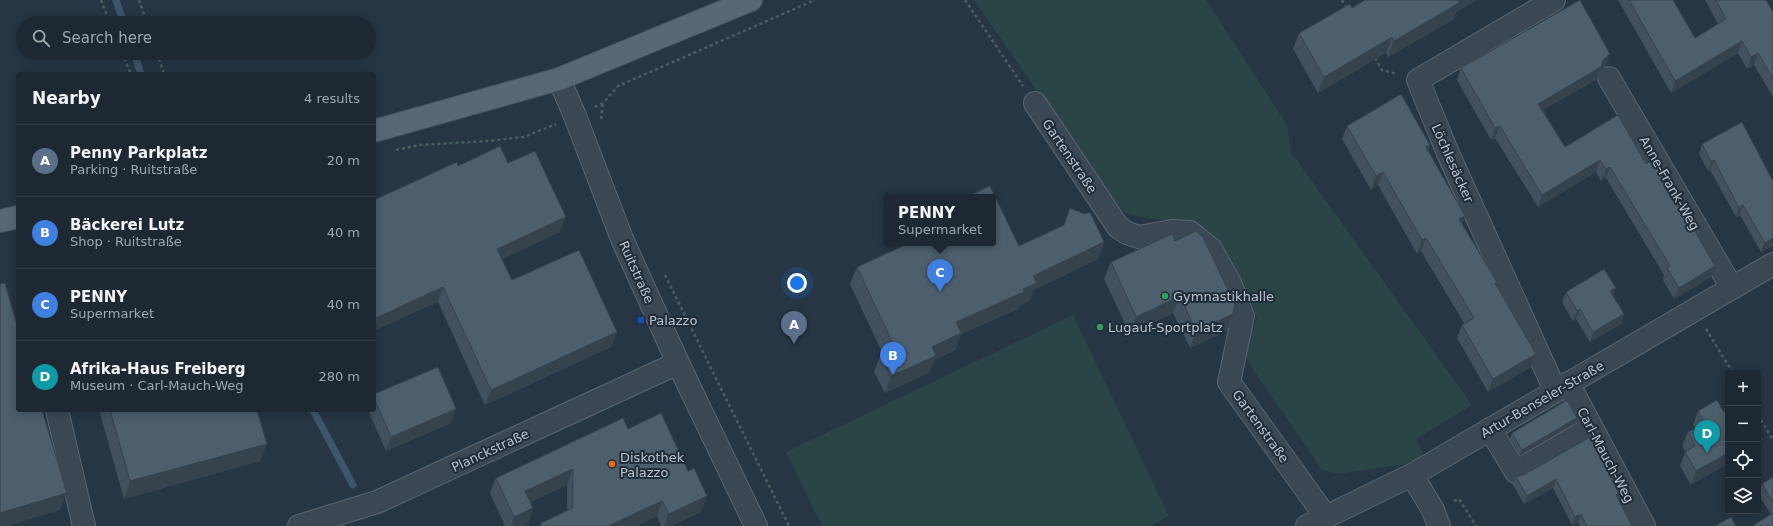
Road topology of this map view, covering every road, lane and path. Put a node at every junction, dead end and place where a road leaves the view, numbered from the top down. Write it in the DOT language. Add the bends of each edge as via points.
graph roads {
  1 [pos="101,0"];
  2 [pos="139,0"];
  3 [pos="751,0"];
  4 [pos="815,0"];
  5 [pos="965,0"];
  6 [pos="1342,0"];
  7 [pos="1554,0"];
  8 [pos="1350,13"];
  9 [pos="107,16"];
  10 [pos="145,16"];
  11 [pos="1375,57"];
  12 [pos="125,60"];
  13 [pos="159,60"];
  14 [pos="129,72"];
  15 [pos="163,72"];
  16 [pos="1609,78"];
  17 [pos="559,79"];
  18 [pos="1418,80"];
  19 [pos="1035,103"];
  20 [pos="575,116"];
  21 [pos="601,122"];
  22 [pos="376,130"];
  23 [pos="390,151"];
  24 [pos="16,218"];
  25 [pos="0,222"];
  26 [pos="1773,264"];
  27 [pos="664,272"];
  28 [pos="1732,288"];
  29 [pos="1695,310"];
  30 [pos="678,363"];
  31 [pos="1731,370"];
  32 [pos="1562,387"];
  33 [pos="57,412"];
  34 [pos="1761,420"];
  35 [pos="1490,429"];
  36 [pos="1584,432"];
  37 [pos="1773,440"];
  38 [pos="1412,475"];
  39 [pos="1316,521"];
  40 [pos="84,526"];
  41 [pos="299,526"];
  42 [pos="756,526"];
  43 [pos="789,526"];
  44 [pos="1439,526"];
  45 [pos="1644,526"];
  1 -- 9 [label="path"];
  2 -- 10 [label="path"];
  3 -- 17 [label="main road"];
  4 -- 21 [label="path" via="618,86 603,103"];
  5 -- 19 [label="path"];
  6 -- 8 [label="path"];
  7 -- 18 [label="street"];
  11 -- 18 [label="path" via="1382,70"];
  12 -- 14 [label="path"];
  13 -- 15 [label="path"];
  16 -- 28 [label="street, Anne-Frank-Weg"];
  17 -- 20 [label="street, Ruitstraße"];
  17 -- 22 [label="main road"];
  18 -- 32 [label="street, Löchlesäcker" via="1447,151"];
  19 -- 39 [label="street, Gartenstraße" via="1118,227 1139,237 1172,231 1190,232 1211,248 1230,283 1243,316 1229,382"];
  20 -- 23 [label="path" via="524,137 420,145"];
  20 -- 30 [label="street, Ruitstraße" via="622,239"];
  24 -- 25 [label="main road"];
  26 -- 28 [label="street, Artur-Benseler-Straße"];
  27 -- 43 [label="path"];
  28 -- 29 [label="street, Artur-Benseler-Straße"];
  29 -- 31 [label="path"];
  29 -- 32 [label="street, Artur-Benseler-Straße"];
  30 -- 41 [label="street, Planckstraße" via="378,502"];
  30 -- 42 [label="street, Ruitstraße"];
  32 -- 35 [label="street, Artur-Benseler-Straße"];
  32 -- 45 [label="street, Carl-Mauch-Weg"];
  33 -- 40 [label="street"];
  34 -- 37 [label="path"];
  35 -- 36 [label="street" via="1516,472"];
  35 -- 38 [label="street, Artur-Benseler-Straße"];
  38 -- 39 [label="street, Artur-Benseler-Straße"];
  38 -- 44 [label="street" via="1433,510"];
}
